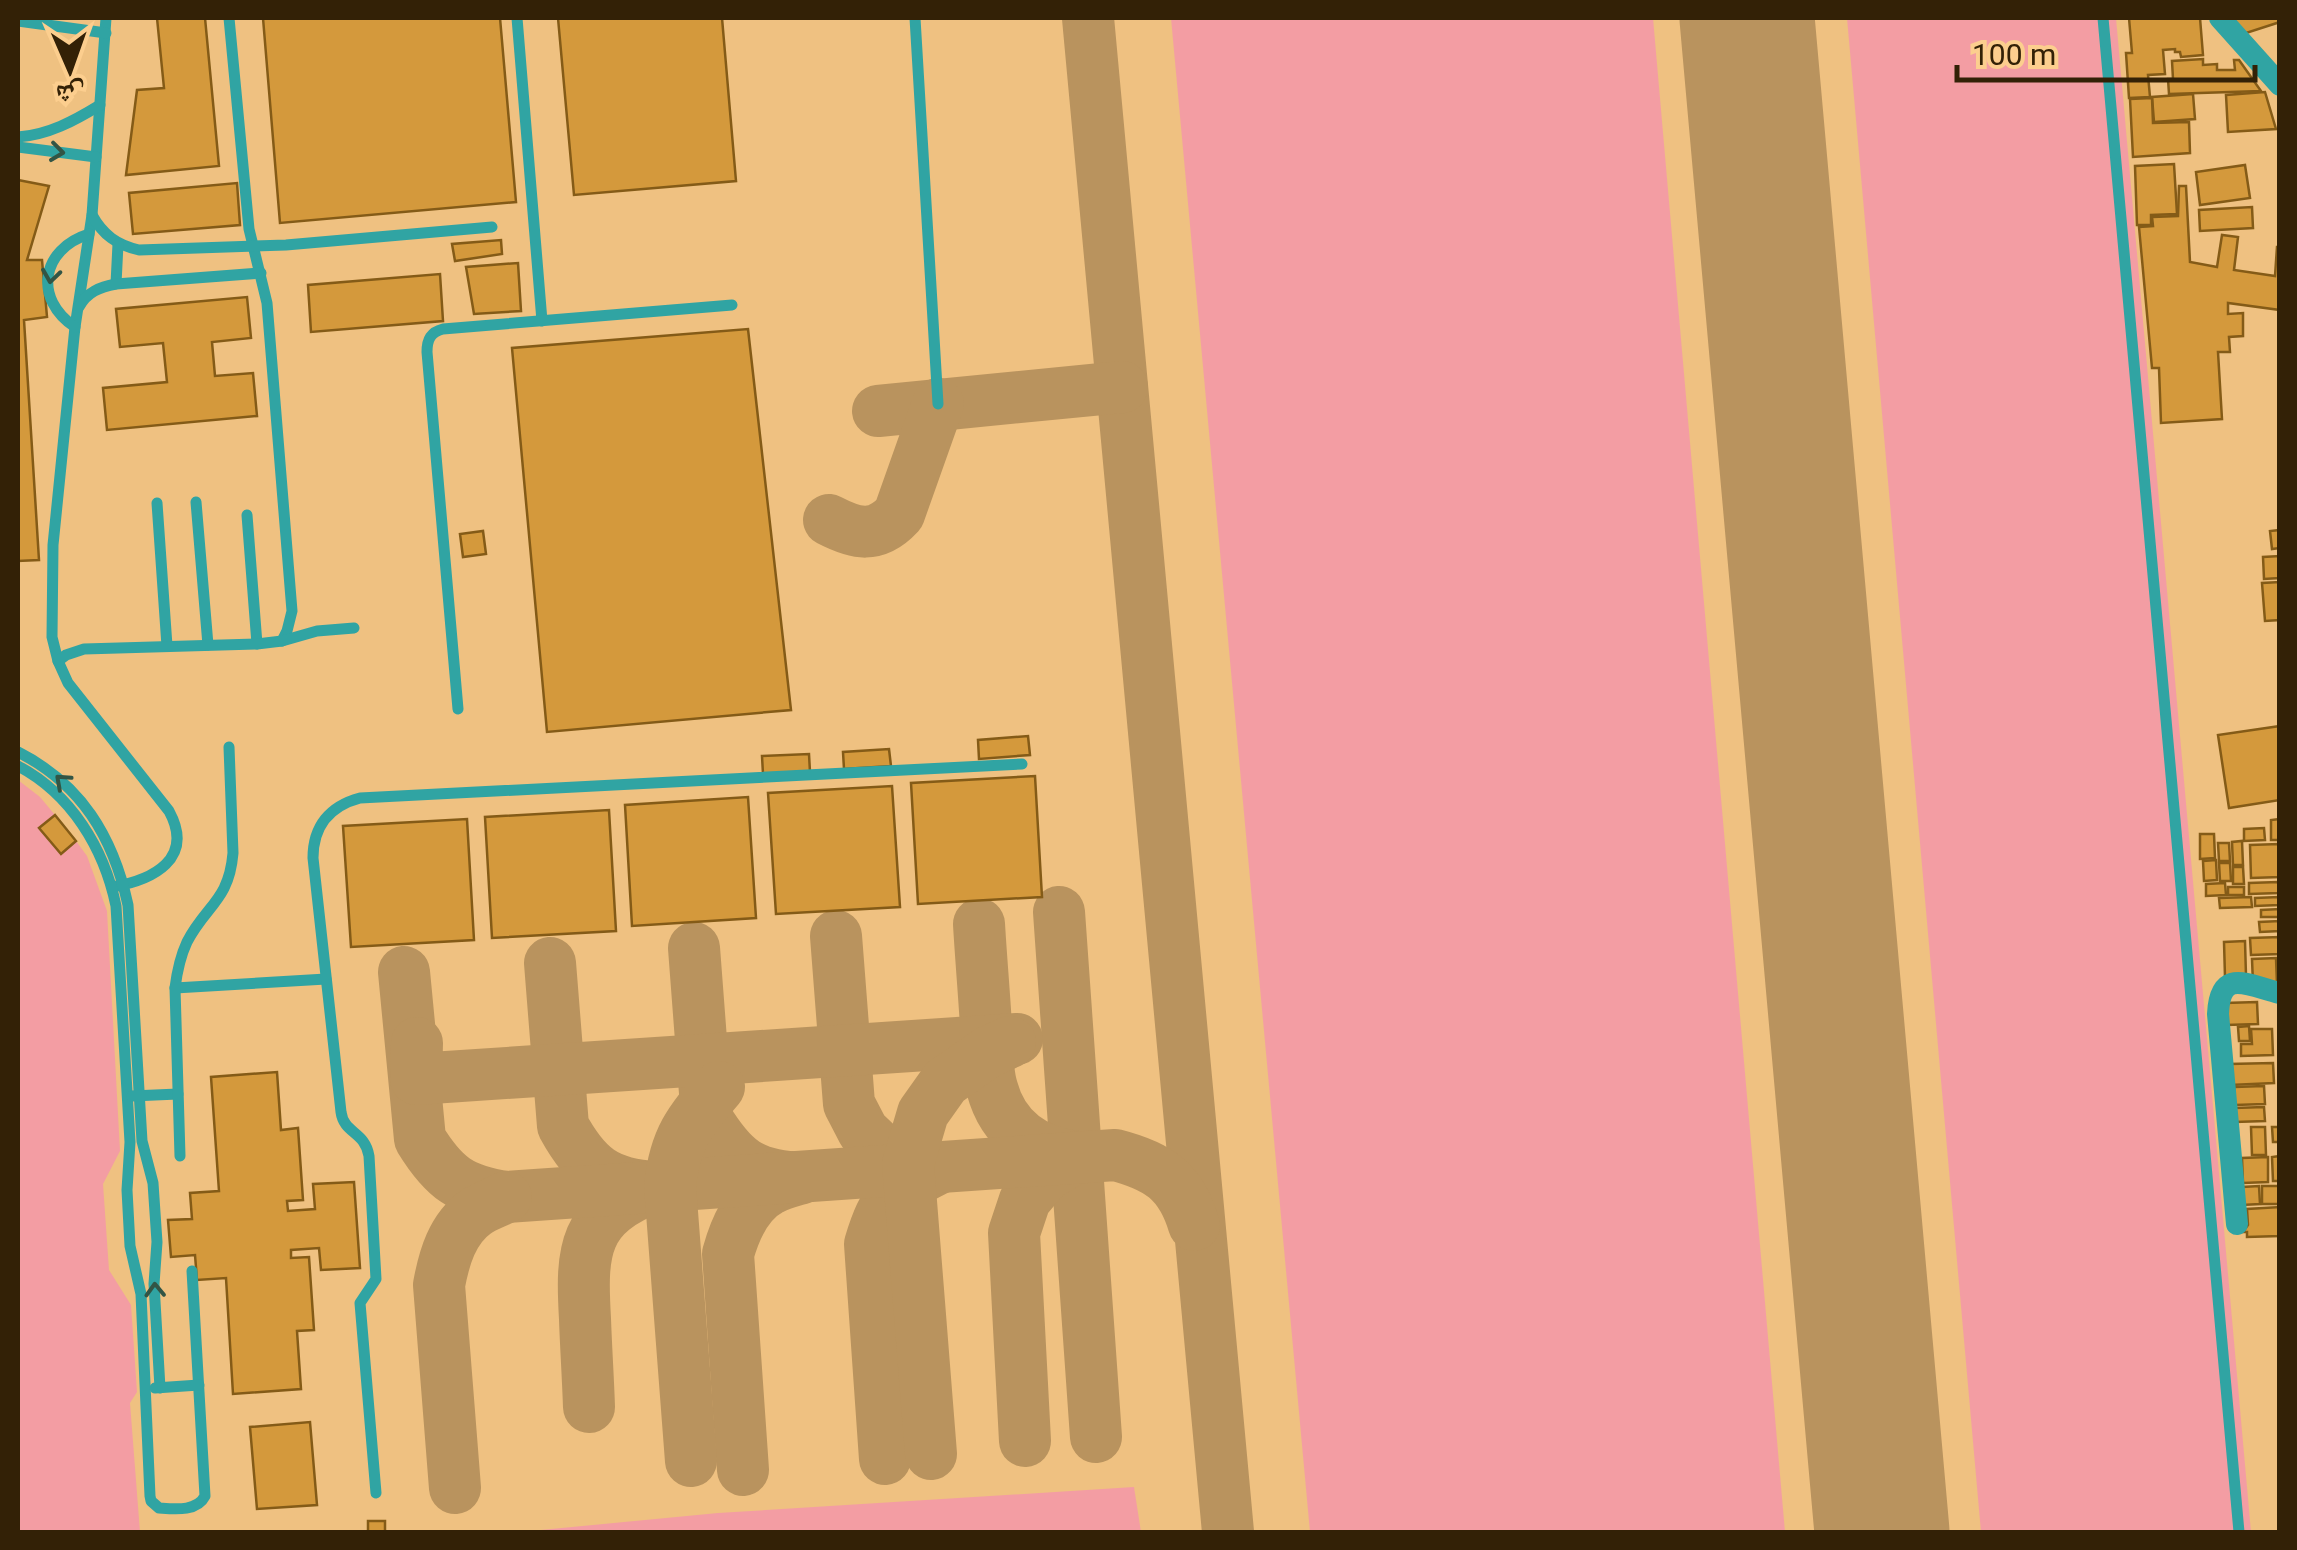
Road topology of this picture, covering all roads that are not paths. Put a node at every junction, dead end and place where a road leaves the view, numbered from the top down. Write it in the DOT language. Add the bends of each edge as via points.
graph roads {
  1 [pos="106,18"];
  2 [pos="229,18"];
  3 [pos="517,18"];
  4 [pos="915,18"];
  5 [pos="2103,18"];
  6 [pos="2220,18"];
  7 [pos="18,19"];
  8 [pos="44,21"];
  9 [pos="106,32"];
  10 [pos="2280,84"];
  11 [pos="100,105"];
  12 [pos="18,137"];
  13 [pos="18,147"];
  14 [pos="96,157"];
  15 [pos="92,215"];
  16 [pos="492,228"];
  17 [pos="89,234"];
  18 [pos="118,244"];
  19 [pos="252,245"];
  20 [pos="261,273"];
  21 [pos="116,284"];
  22 [pos="732,305"];
  23 [pos="78,311"];
  24 [pos="542,320"];
  25 [pos="75,326"];
  26 [pos="938,404"];
  27 [pos="157,502"];
  28 [pos="196,502"];
  29 [pos="247,515"];
  30 [pos="354,628"];
  31 [pos="282,641"];
  32 [pos="257,644"];
  33 [pos="208,645"];
  34 [pos="167,646"];
  35 [pos="58,661"];
  36 [pos="458,709"];
  37 [pos="229,747"];
  38 [pos="18,752"];
  39 [pos="1022,764"];
  40 [pos="18,766"];
  41 [pos="118,886"];
  42 [pos="326,980"];
  43 [pos="175,988"];
  44 [pos="2280,993"];
  45 [pos="178,1094"];
  46 [pos="134,1096"];
  47 [pos="180,1156"];
  48 [pos="2237,1224"];
  49 [pos="156,1259"];
  50 [pos="133,1260"];
  51 [pos="192,1271"];
  52 [pos="199,1386"];
  53 [pos="145,1388"];
  54 [pos="160,1388"];
  55 [pos="376,1493"];
  56 [pos="2239,1532"];
  1 -- 9 [label="lane"];
  2 -- 19 [label="lane"];
  3 -- 24 [label="lane"];
  4 -- 26 [label="lane"];
  5 -- 56 [label="lane"];
  6 -- 10 [label="street"];
  7 -- 8 [label="lane"];
  8 -- 9 [label="lane"];
  9 -- 11 [label="lane"];
  11 -- 12 [label="lane" via="52,130"];
  11 -- 14 [label="lane"];
  13 -- 14 [label="lane, one-way"];
  14 -- 15 [label="lane"];
  15 -- 17 [label="lane"];
  15 -- 18 [label="lane"];
  16 -- 19 [label="lane"];
  17 -- 23 [label="lane"];
  17 -- 25 [label="lane, one-way" via="64,246 50,268 55,308"];
  18 -- 19 [label="lane" via="139,250"];
  18 -- 21 [label="lane"];
  19 -- 20 [label="lane"];
  20 -- 21 [label="lane"];
  20 -- 31 [label="lane" via="292,610"];
  21 -- 23 [label="lane" via="88,295"];
  22 -- 24 [label="lane"];
  23 -- 25 [label="lane"];
  24 -- 36 [label="lane" via="443,329 427,346"];
  25 -- 35 [label="lane" via="53,545"];
  27 -- 34 [label="lane"];
  28 -- 33 [label="lane"];
  29 -- 32 [label="lane"];
  30 -- 31 [label="lane"];
  31 -- 32 [label="lane"];
  32 -- 33 [label="lane"];
  33 -- 34 [label="lane"];
  34 -- 35 [label="lane" via="84,648"];
  35 -- 41 [label="lane" via="176,828 173,856 162,870"];
  37 -- 43 [label="lane" via="232,867 222,894 187,943"];
  41 -- 38 [label="lane, one-way" via="108,846 79,798"];
  39 -- 42 [label="lane" via="348,801 327,815 313,846"];
  40 -- 41 [label="lane" via="80,820"];
  41 -- 46 [label="lane"];
  42 -- 43 [label="lane"];
  42 -- 55 [label="lane" via="342,1119 366,1143 369,1156 376,1280 360,1307"];
  43 -- 45 [label="lane"];
  44 -- 48 [label="street" via="2234,983 2218,997"];
  45 -- 46 [label="lane"];
  45 -- 47 [label="lane"];
  46 -- 49 [label="lane" via="153,1189"];
  46 -- 50 [label="lane" via="127,1190"];
  49 -- 50 [label="lane"];
  54 -- 49 [label="lane, one-way"];
  50 -- 53 [label="lane" via="142,1294"];
  51 -- 52 [label="lane"];
  52 -- 53 [label="lane" via="205,1496 195,1507 158,1508 151,1502"];
  52 -- 54 [label="lane"];
  53 -- 54 [label="lane"];
}
